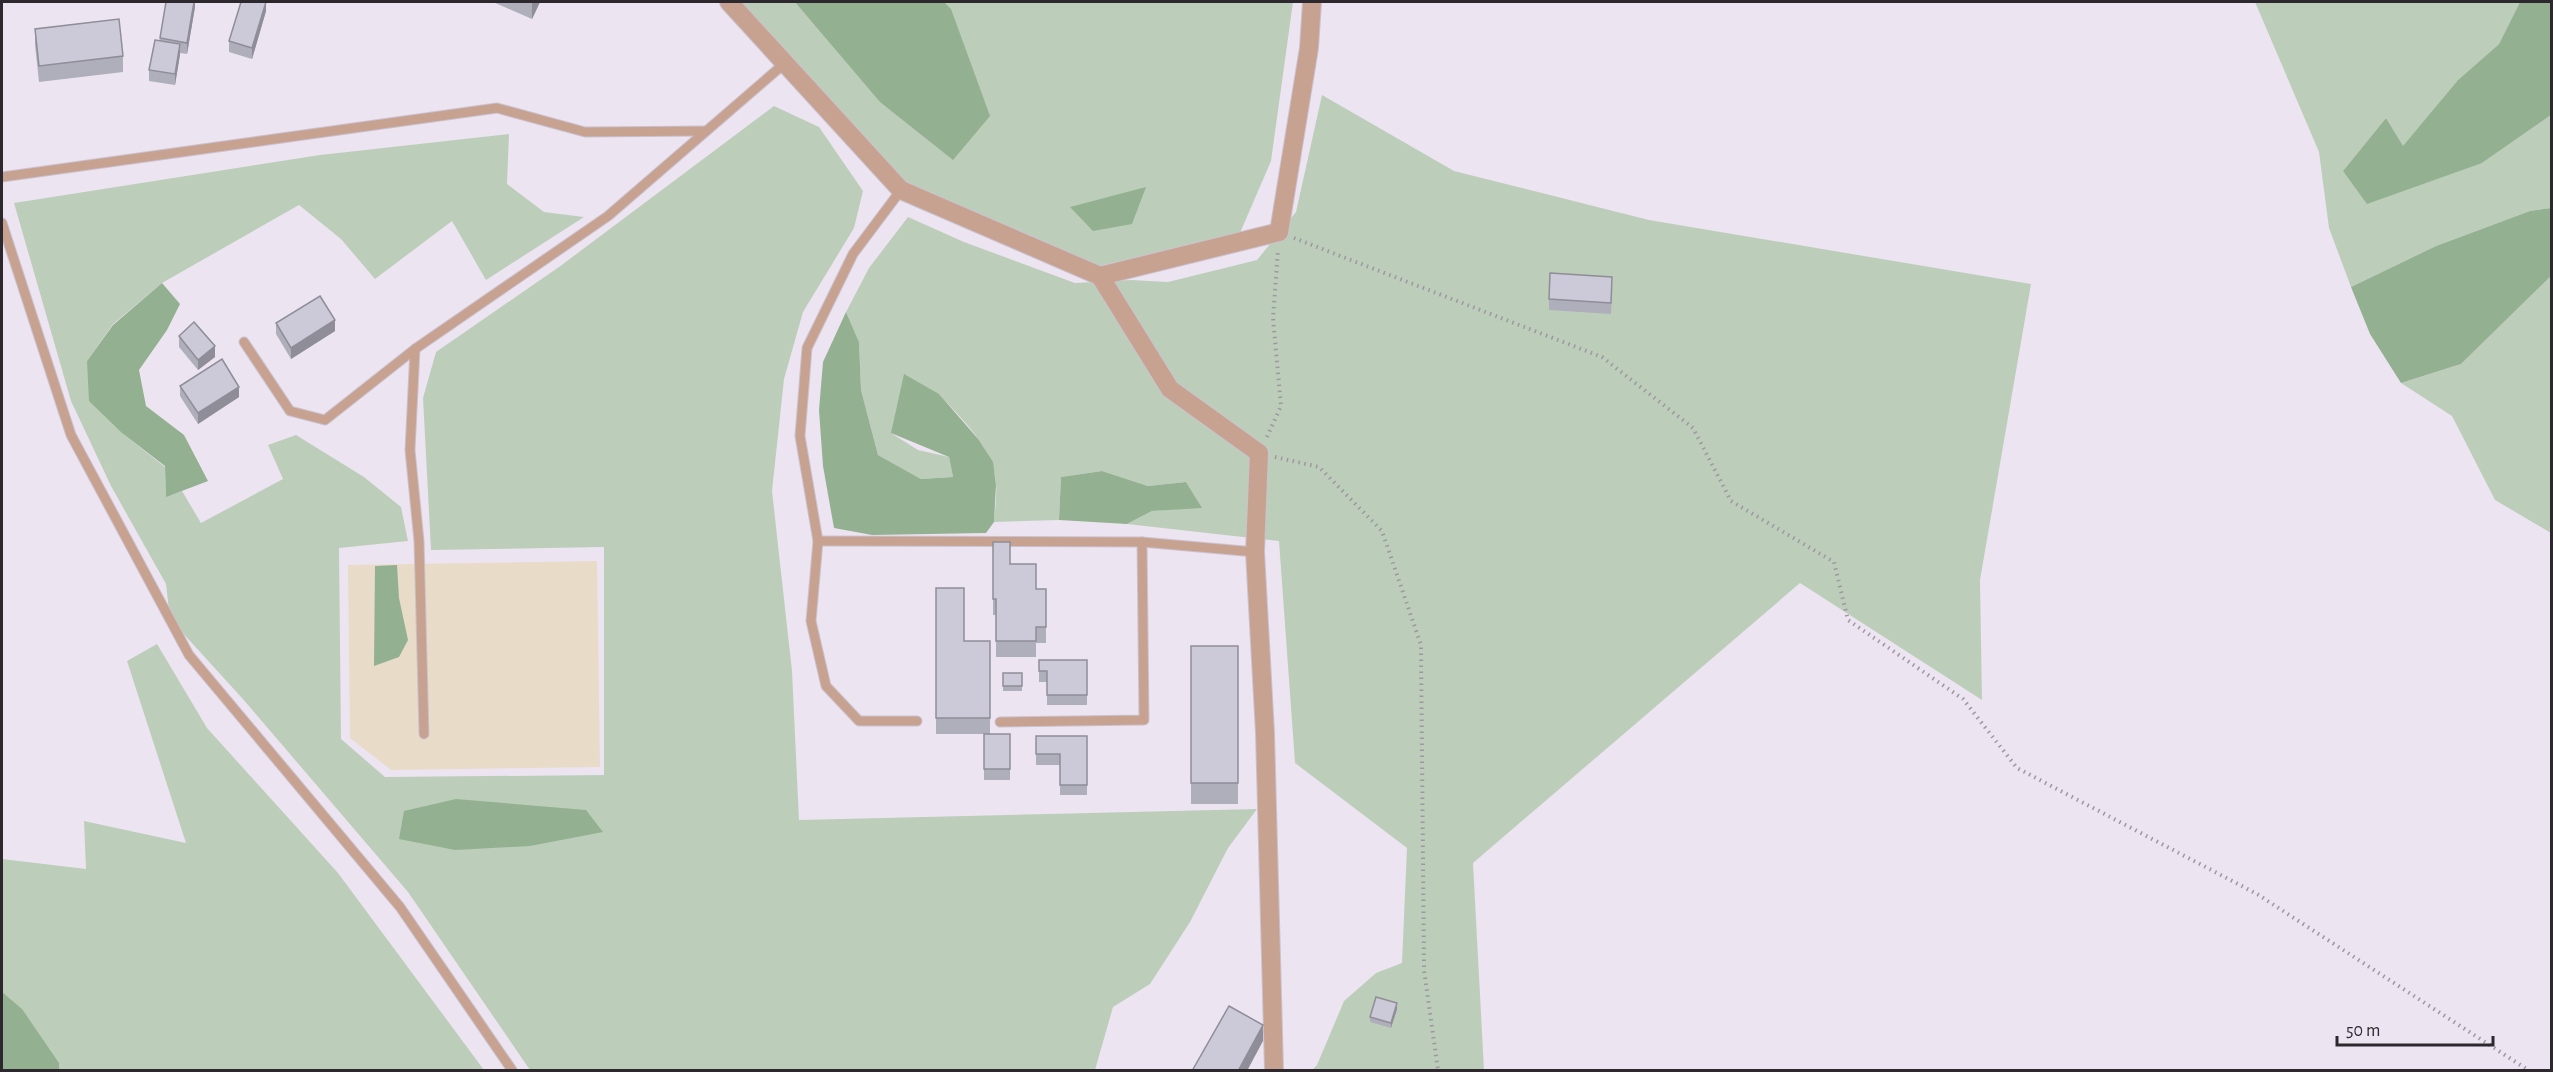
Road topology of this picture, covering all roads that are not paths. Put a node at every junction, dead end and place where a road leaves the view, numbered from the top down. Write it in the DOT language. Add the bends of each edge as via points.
graph roads {
  1 [pos="729,2"];
  2 [pos="1312,2"];
  3 [pos="785,63"];
  4 [pos="706,131"];
  5 [pos="2,177"];
  6 [pos="901,190"];
  7 [pos="2,223"];
  8 [pos="1100,276"];
  9 [pos="244,342"];
  10 [pos="415,349"];
  11 [pos="818,541"];
  12 [pos="1142,542"];
  13 [pos="1255,552"];
  14 [pos="917,721"];
  15 [pos="1000,722"];
  16 [pos="424,734"];
  17 [pos="512,1071"];
  18 [pos="1274,1071"];
  1 -- 3 [label="street"];
  2 -- 8 [label="street" via="1309,48 1279,232"];
  3 -- 4 [label="lane"];
  3 -- 6 [label="street"];
  4 -- 5 [label="lane" via="585,132 496,108"];
  4 -- 10 [label="lane" via="608,216"];
  6 -- 8 [label="street"];
  6 -- 11 [label="lane" via="853,254 807,348 800,436"];
  7 -- 17 [label="lane" via="71,435 189,655 400,907"];
  8 -- 13 [label="street" via="1170,389 1259,453"];
  9 -- 10 [label="lane" via="290,411 325,420"];
  10 -- 16 [label="lane" via="410,450 419,541"];
  11 -- 12 [label="lane"];
  11 -- 14 [label="lane" via="811,621 826,686 859,721"];
  12 -- 13 [label="lane"];
  12 -- 15 [label="lane" via="1144,720"];
  13 -- 18 [label="street" via="1265,732"];
}
